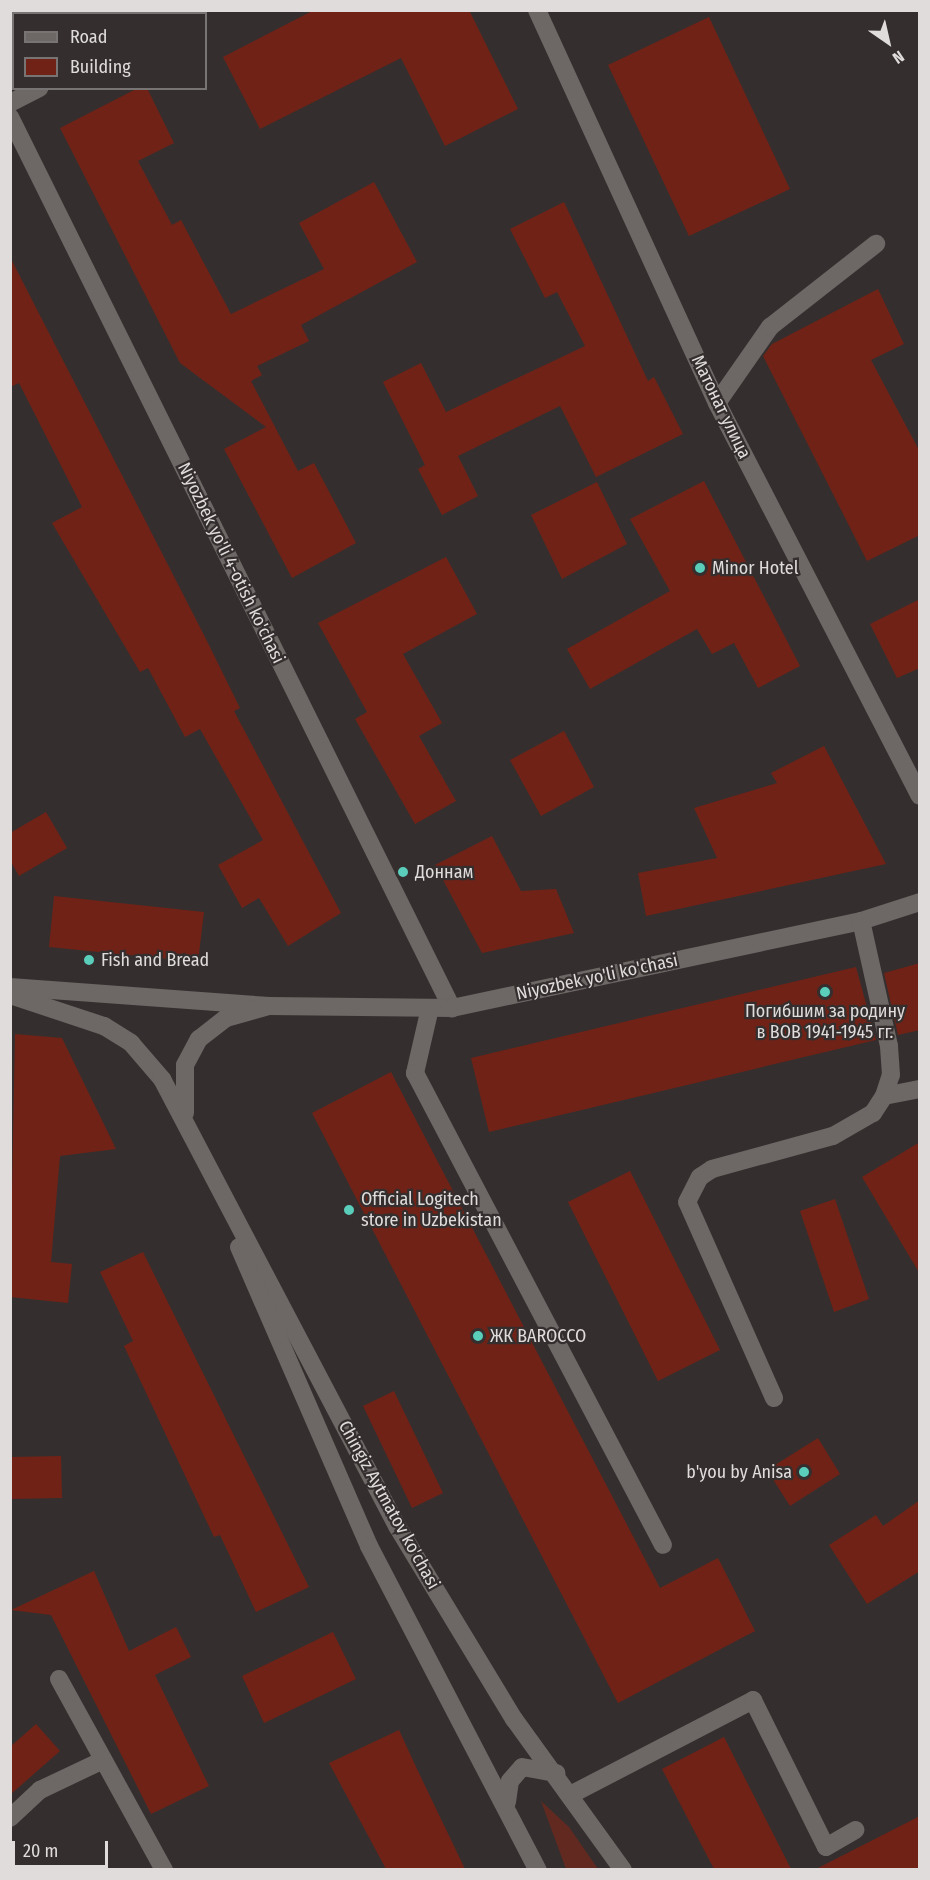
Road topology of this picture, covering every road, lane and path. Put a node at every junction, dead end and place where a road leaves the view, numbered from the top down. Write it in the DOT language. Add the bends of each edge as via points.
graph roads {
  1 [pos="537,10"];
  2 [pos="35,90"];
  3 [pos="10,103"];
  4 [pos="10,117"];
  5 [pos="876,244"];
  6 [pos="717,403"];
  7 [pos="920,796"];
  8 [pos="920,902"];
  9 [pos="861,921"];
  10 [pos="10,987"];
  11 [pos="10,995"];
  12 [pos="269,1006"];
  13 [pos="430,1008"];
  14 [pos="452,1008"];
  15 [pos="920,1089"];
  16 [pos="884,1096"];
  17 [pos="186,1121"];
  18 [pos="774,1398"];
  19 [pos="663,1545"];
  20 [pos="59,1679"];
  21 [pos="101,1761"];
  22 [pos="556,1773"];
  23 [pos="572,1794"];
  24 [pos="507,1802"];
  25 [pos="10,1818"];
  26 [pos="856,1830"];
  27 [pos="164,1869"];
  28 [pos="538,1869"];
  29 [pos="623,1869"];
  1 -- 6 [label="street, Матонат улица"];
  2 -- 3 [label="street"];
  4 -- 14 [label="street, Niyozbek yo'li 4-otish ko'chasi"];
  5 -- 6 [label="street" via="770,327"];
  6 -- 7 [label="street, Матонат улица"];
  8 -- 9 [label="street, Niyozbek yo'li ko'chasi"];
  9 -- 14 [label="street, Niyozbek yo'li ko'chasi"];
  9 -- 16 [label="street" via="889,1046 891,1075"];
  10 -- 12 [label="street, Niyozbek yo'li ko'chasi"];
  11 -- 17 [label="street, Chingiz Aytmatov ko'chasi" via="118,1034 152,1065"];
  12 -- 13 [label="street, Niyozbek yo'li ko'chasi"];
  12 -- 17 [label="street, Niyozbek yo'li ko'chasi" via="226,1018 199,1039 184,1074"];
  13 -- 14 [label="street, Niyozbek yo'li ko'chasi"];
  13 -- 19 [label="street" via="415,1073"];
  15 -- 16 [label="street"];
  16 -- 18 [label="street" via="873,1113 833,1136 712,1170 700,1177 687,1202"];
  17 -- 22 [label="street, Chingiz Aytmatov ko'chasi" via="397,1526 514,1719"];
  17 -- 24 [label="street, Chingiz Aytmatov ko'chasi" via="369,1546"];
  20 -- 21 [label="street"];
  21 -- 25 [label="street" via="39,1790"];
  21 -- 27 [label="street"];
  22 -- 23 [label="street, Chingiz Aytmatov ko'chasi"];
  22 -- 24 [label="street" via="522,1767 510,1781"];
  23 -- 26 [label="street" via="753,1700 826,1847"];
  23 -- 29 [label="street, Chingiz Aytmatov ko'chasi"];
  24 -- 28 [label="street, Chingiz Aytmatov ko'chasi"];
}
